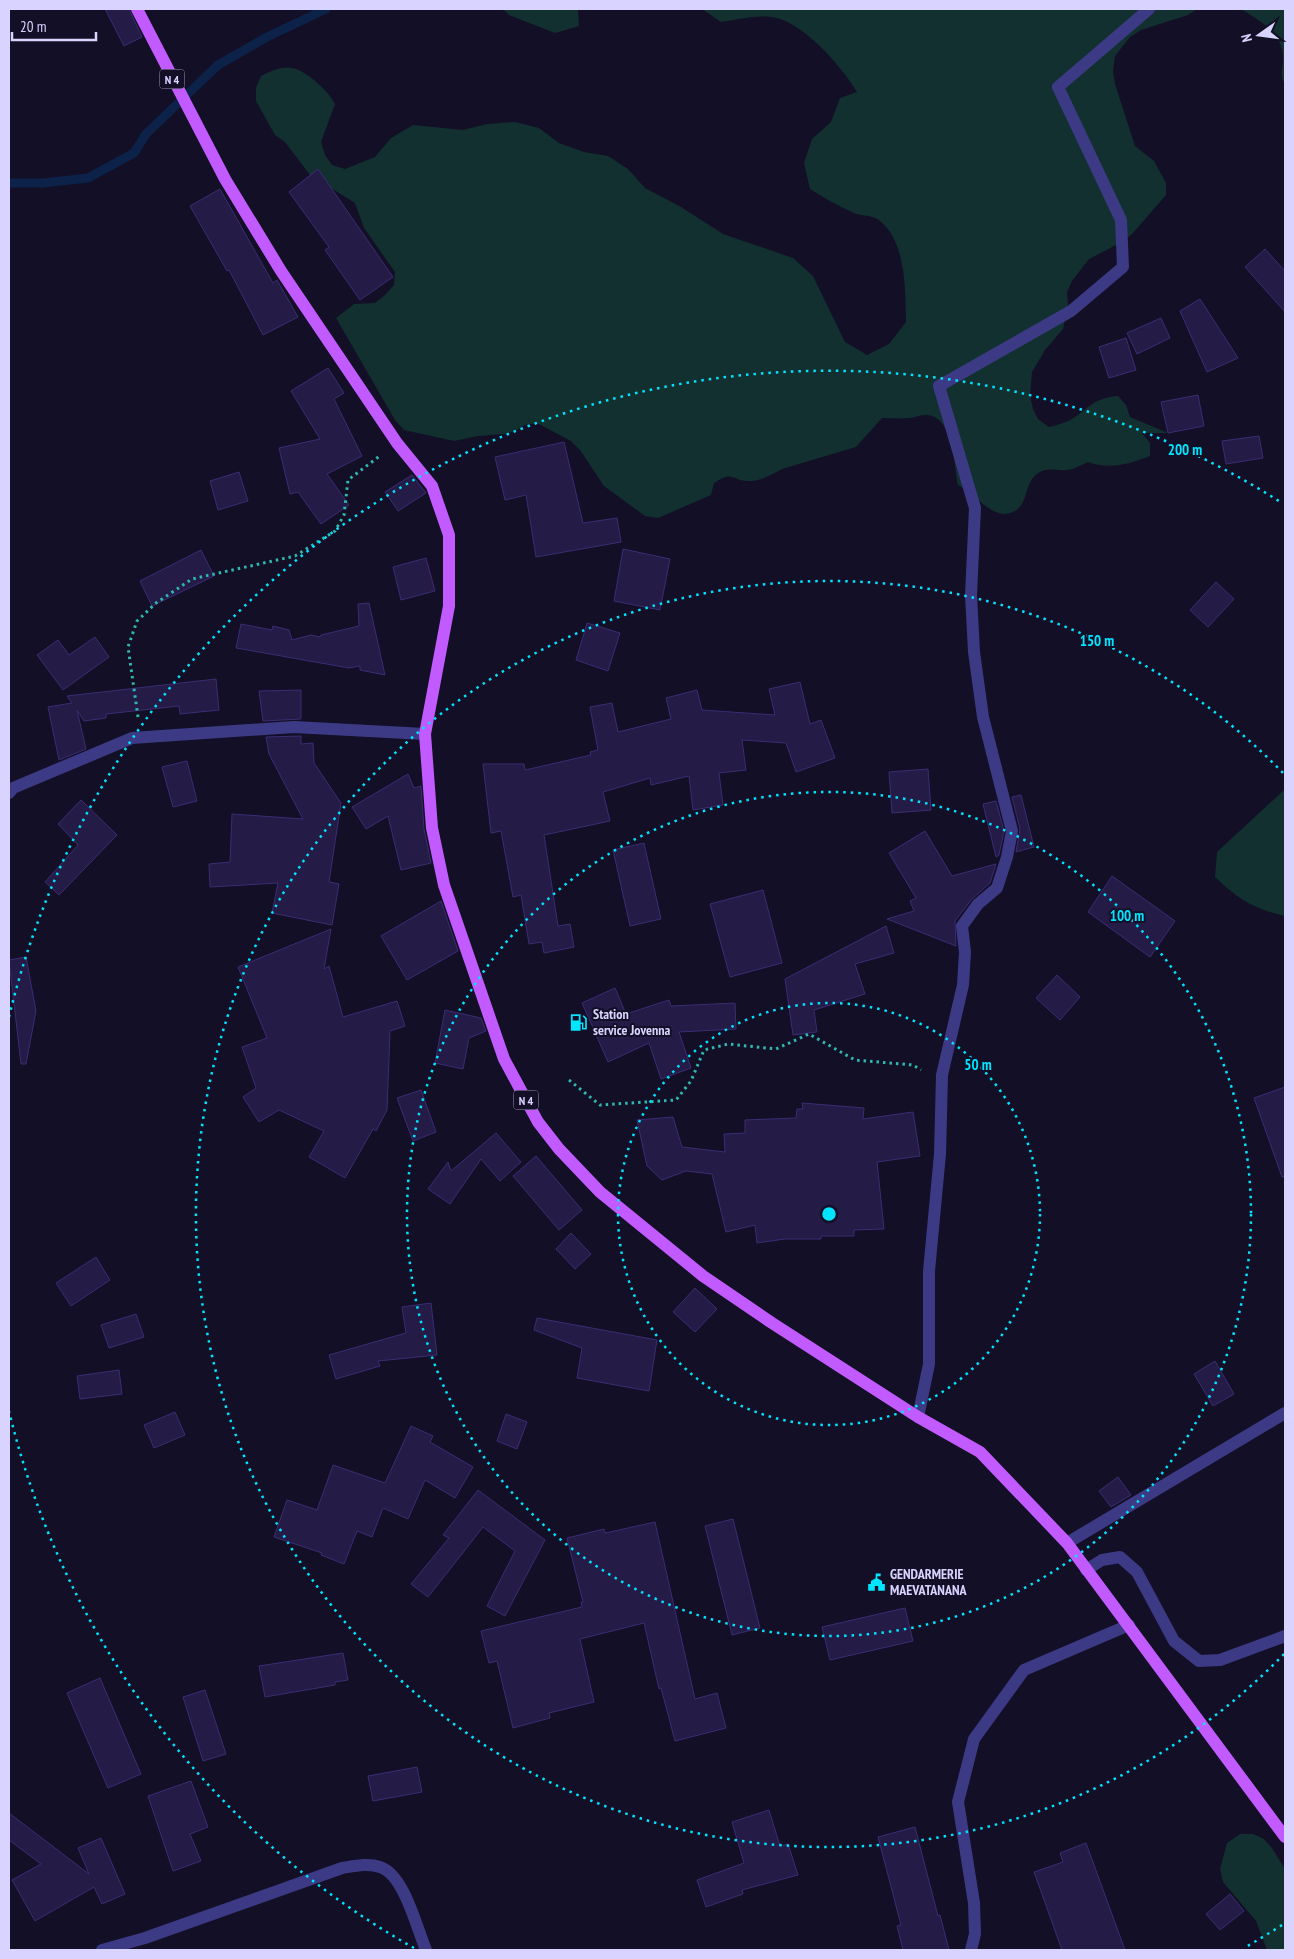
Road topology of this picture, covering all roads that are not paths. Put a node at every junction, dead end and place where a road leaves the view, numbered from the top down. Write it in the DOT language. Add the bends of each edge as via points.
graph roads {
  1 [pos="137,9"];
  2 [pos="1149,9"];
  3 [pos="425,734"];
  4 [pos="9,793"];
  5 [pos="1285,1413"];
  6 [pos="918,1417"];
  7 [pos="1067,1543"];
  8 [pos="1086,1570"];
  9 [pos="1129,1625"];
  10 [pos="1285,1636"];
  11 [pos="1285,1837"];
  12 [pos="102,1950"];
  13 [pos="426,1950"];
  14 [pos="971,1950"];
  1 -- 3 [label="main road, N 4" via="225,179 281,271 397,443 432,486 449,534 450,606"];
  2 -- 6 [label="lane" via="1058,87 1121,220 1122,267 1070,311 939,386 974,508 971,595 974,652 983,717 1012,832 998,888 978,904 962,926 965,952 963,986 942,1075 940,1154 929,1271 929,1364"];
  3 -- 4 [label="lane" via="294,727 132,738 13,788"];
  3 -- 6 [label="main road, N 4" via="432,828 444,885 504,1059 538,1122 600,1192 703,1276"];
  5 -- 7 [label="lane"];
  6 -- 7 [label="main road, N 4" via="980,1452"];
  7 -- 8 [label="main road, N 4"];
  8 -- 9 [label="main road, N 4"];
  8 -- 10 [label="lane" via="1102,1560 1120,1557 1137,1572 1174,1641 1199,1661 1220,1660"];
  9 -- 11 [label="main road, N 4"];
  9 -- 14 [label="lane" via="1024,1670 974,1739 958,1802 974,1903 975,1934"];
  12 -- 13 [label="lane" via="145,1938 342,1868 365,1864 382,1867 394,1878 407,1900"];
}
